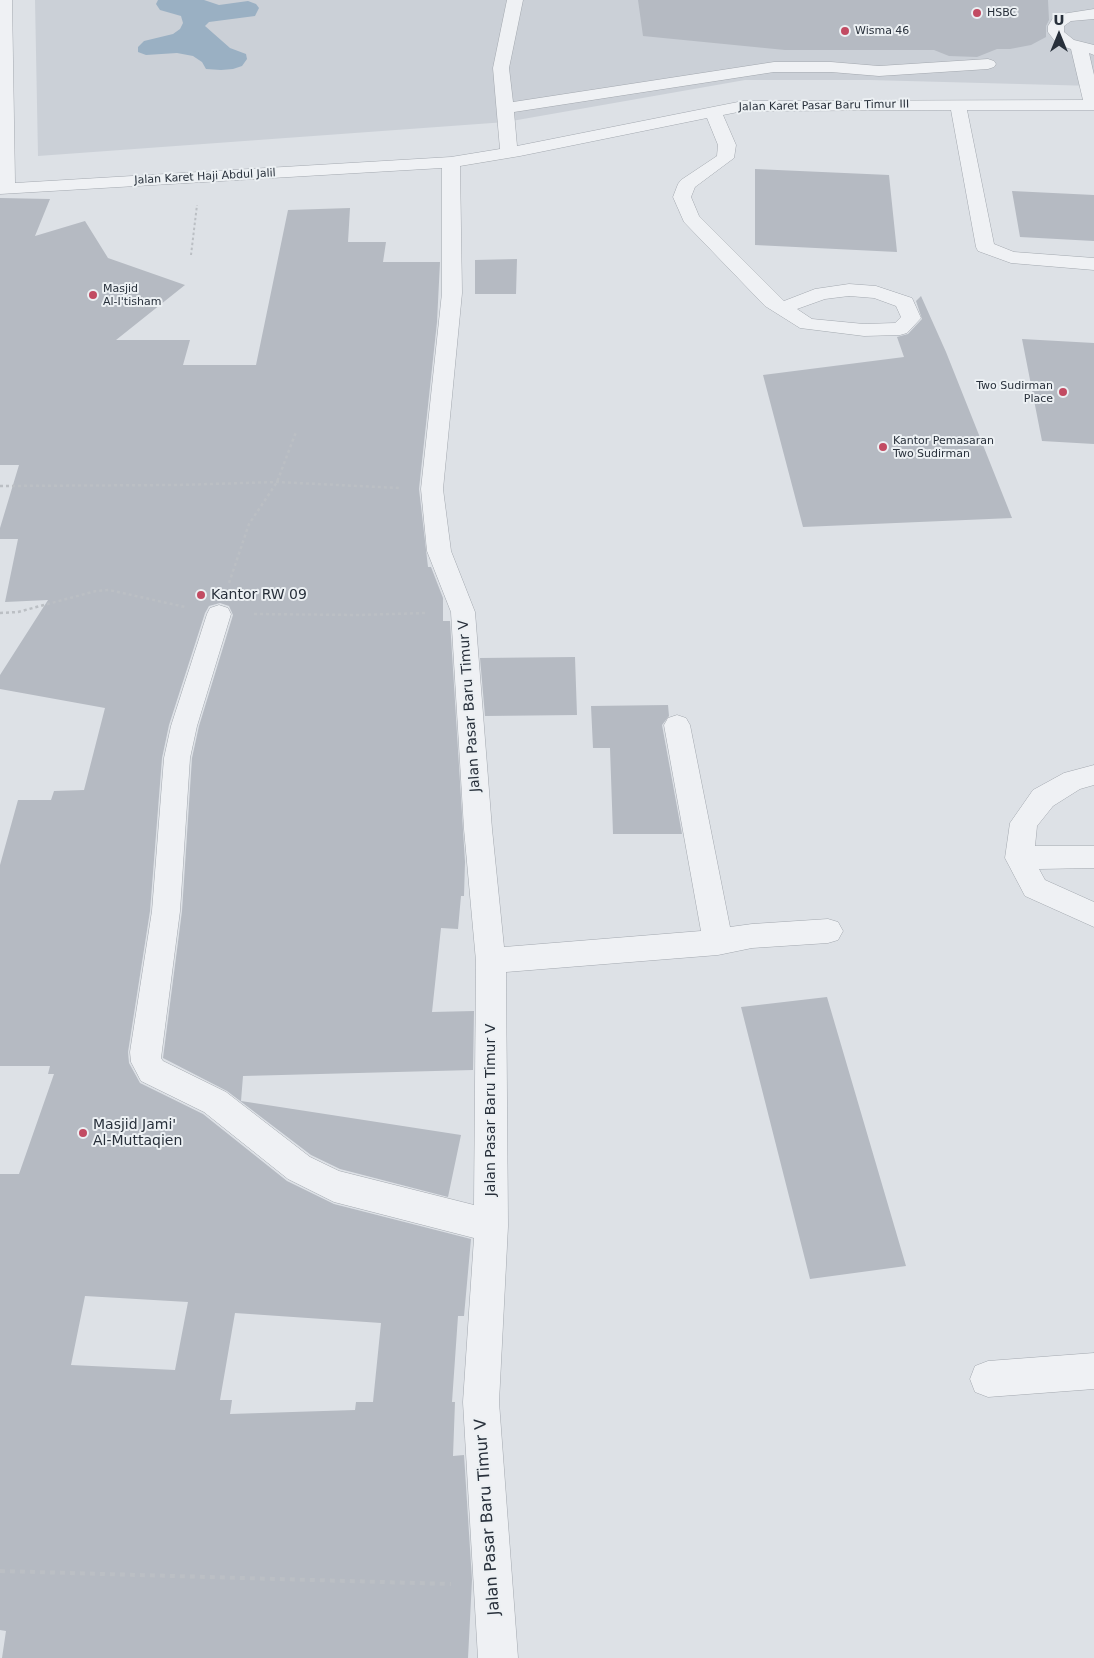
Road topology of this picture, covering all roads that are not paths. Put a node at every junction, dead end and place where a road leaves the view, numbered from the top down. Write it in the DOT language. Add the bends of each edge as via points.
graph roads {
  1 [pos="4,0"];
  2 [pos="515,0"];
  3 [pos="1066,0"];
  4 [pos="1090,9"];
  5 [pos="1067,17"];
  6 [pos="1086,49"];
  7 [pos="988,64"];
  8 [pos="958,105"];
  9 [pos="1094,105"];
  10 [pos="504,108"];
  11 [pos="713,112"];
  12 [pos="3,147"];
  13 [pos="509,153"];
  14 [pos="451,162"];
  15 [pos="410,166"];
  16 [pos="3,188"];
  17 [pos="1094,264"];
  18 [pos="782,308"];
  19 [pos="219,614"];
  20 [pos="677,725"];
  21 [pos="1094,775"];
  22 [pos="1019,858"];
  23 [pos="1094,858"];
  24 [pos="1094,915"];
  25 [pos="828,931"];
  26 [pos="718,942"];
  27 [pos="491,961"];
  28 [pos="491,1226"];
  29 [pos="1094,1371"];
  30 [pos="988,1379"];
  31 [pos="498,1658"];
  1 -- 12 [label="street"];
  2 -- 10 [label="street" via="501,68"];
  3 -- 5 [label="street"];
  4 -- 5 [label="street"];
  5 -- 6 [label="street" via="1056,26 1056,32"];
  6 -- 9 [label="street"];
  7 -- 10 [label="street" via="879,71 830,66 774,67"];
  8 -- 9 [label="street, Jalan Karet Pasar Baru Timur III"];
  8 -- 11 [label="street, Jalan Karet Pasar Baru Timur III" via="760,105"];
  8 -- 17 [label="street" via="985,246 1011,257"];
  10 -- 13 [label="street"];
  11 -- 13 [label="street, Jalan Karet Pasar Baru Timur III"];
  11 -- 18 [label="street" via="727,145 725,158 687,184 682,197 691,218 772,302"];
  12 -- 16 [label="street"];
  13 -- 14 [label="street, Jalan Karet Pasar Baru Timur III"];
  14 -- 15 [label="street, Jalan Karet Pasar Baru Timur III"];
  14 -- 27 [label="street, Jalan Pasar Baru Timur V" via="452,293 432,489 439,551 463,612"];
  15 -- 16 [label="street, Jalan Karet Haji Abdul Jalil"];
  18 -- 18 [label="street" via="807,324 864,330 900,329 910,318 905,302 876,292 822,293"];
  19 -- 28 [label="street" via="177,758 166,911 146,1062 152,1071 215,1102 299,1168 334,1186"];
  20 -- 26 [label="street"];
  21 -- 22 [label="street" via="1073,780 1043,798 1024,823"];
  22 -- 23 [label="street"];
  22 -- 24 [label="street" via="1035,888"];
  25 -- 26 [label="street" via="752,936"];
  26 -- 27 [label="street"];
  27 -- 28 [label="street, Jalan Pasar Baru Timur V"];
  28 -- 31 [label="street, Jalan Pasar Baru Timur V" via="481,1402"];
  29 -- 30 [label="street"];
}
